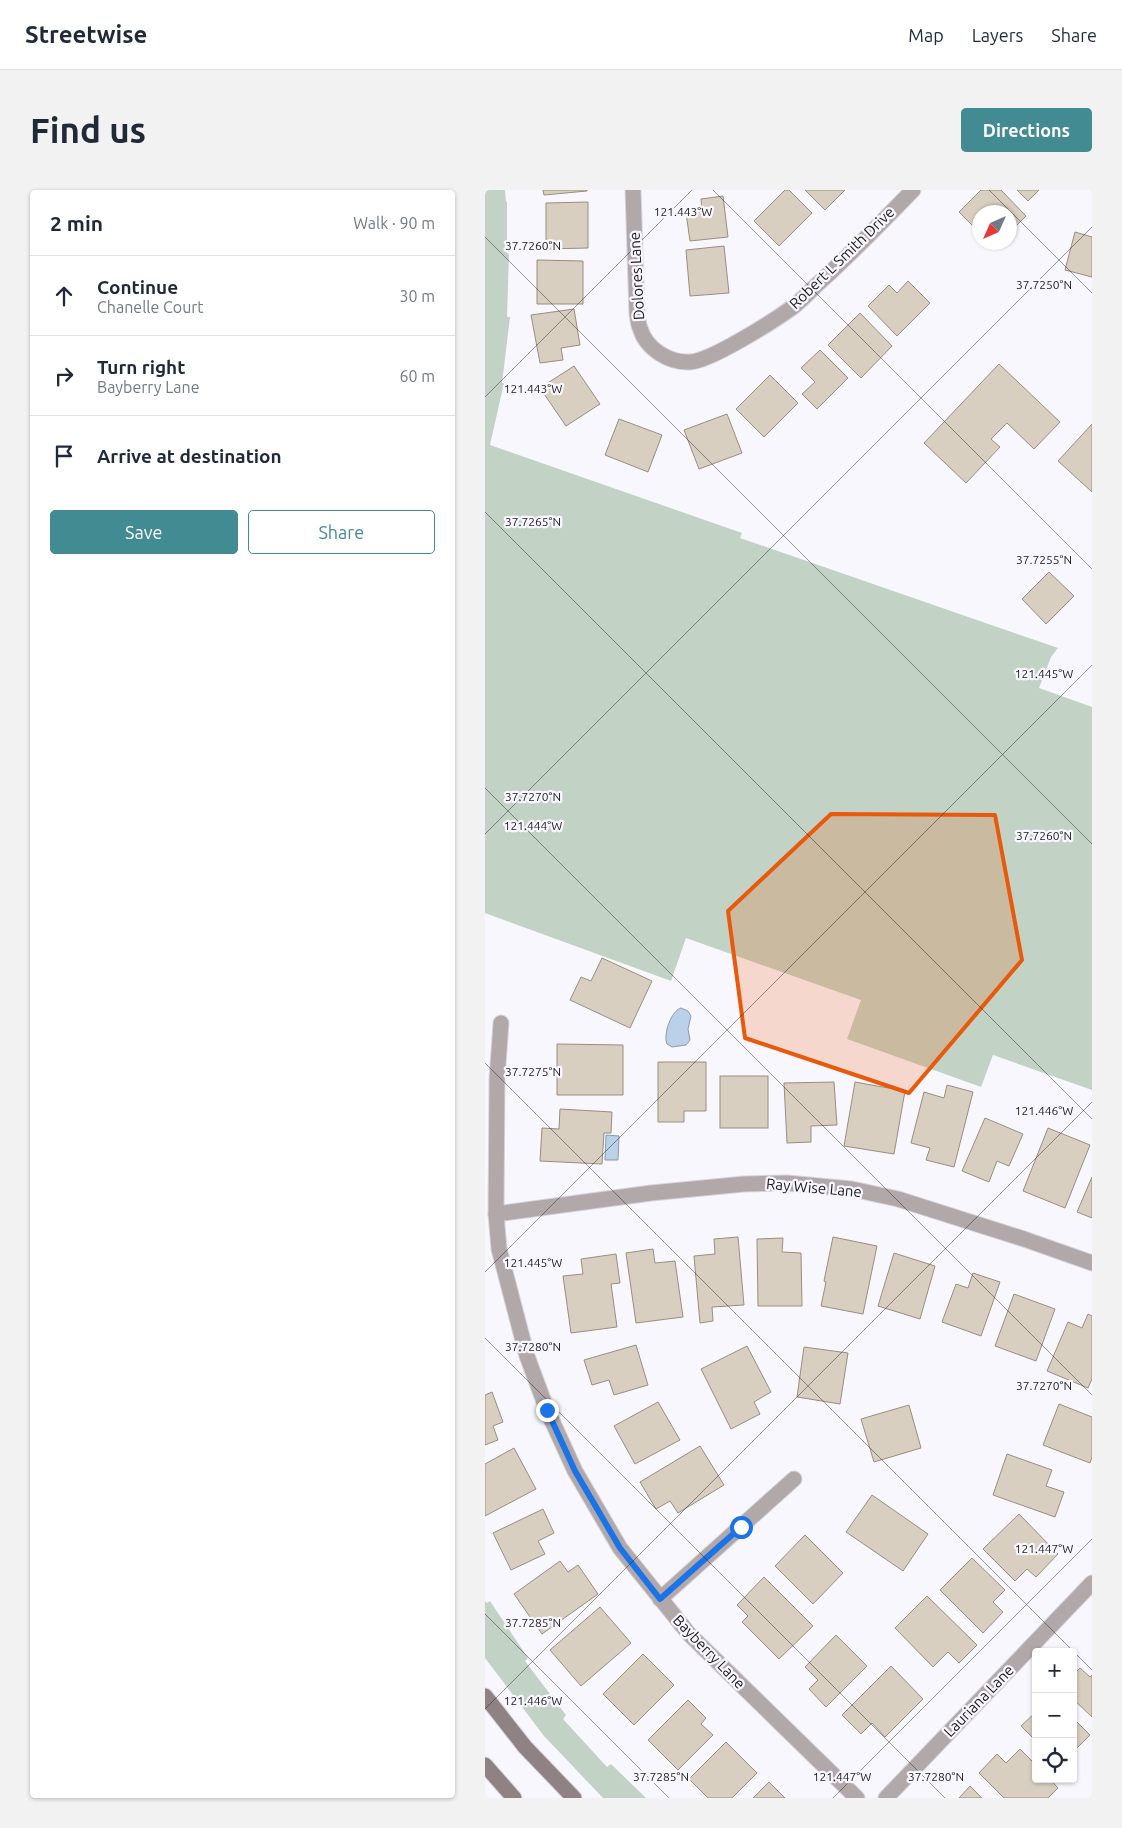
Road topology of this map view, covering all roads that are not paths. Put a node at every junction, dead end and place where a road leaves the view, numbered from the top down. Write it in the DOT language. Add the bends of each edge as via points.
graph roads {
  1 [pos="633,190"];
  2 [pos="913,190"];
  3 [pos="660,354"];
  4 [pos="501,1023"];
  5 [pos="496,1214"];
  6 [pos="1092,1263"];
  7 [pos="794,1479"];
  8 [pos="1092,1583"];
  9 [pos="660,1599"];
  10 [pos="485,1696"];
  11 [pos="485,1765"];
  12 [pos="513,1798"];
  13 [pos="574,1798"];
  14 [pos="857,1798"];
  15 [pos="886,1798"];
  1 -- 3 [label="street, Dolores Lane" via="637,314 647,342"];
  2 -- 3 [label="street, Robert L Smith Drive" via="794,306 761,328 708,357 692,362 677,361"];
  4 -- 5 [label="street, Bayberry Lane" via="497,1079"];
  5 -- 6 [label="street, Ray Wise Lane" via="651,1193 787,1183 852,1189 898,1199"];
  5 -- 9 [label="street, Bayberry Lane" via="499,1249 527,1356 547,1410 575,1471 620,1548"];
  7 -- 9 [label="street"];
  8 -- 15 [label="street, Lauriana Lane"];
  9 -- 14 [label="street, Bayberry Lane" via="689,1634"];
  10 -- 13 [label="main road" via="525,1747"];
  11 -- 12 [label="main road"];
}
